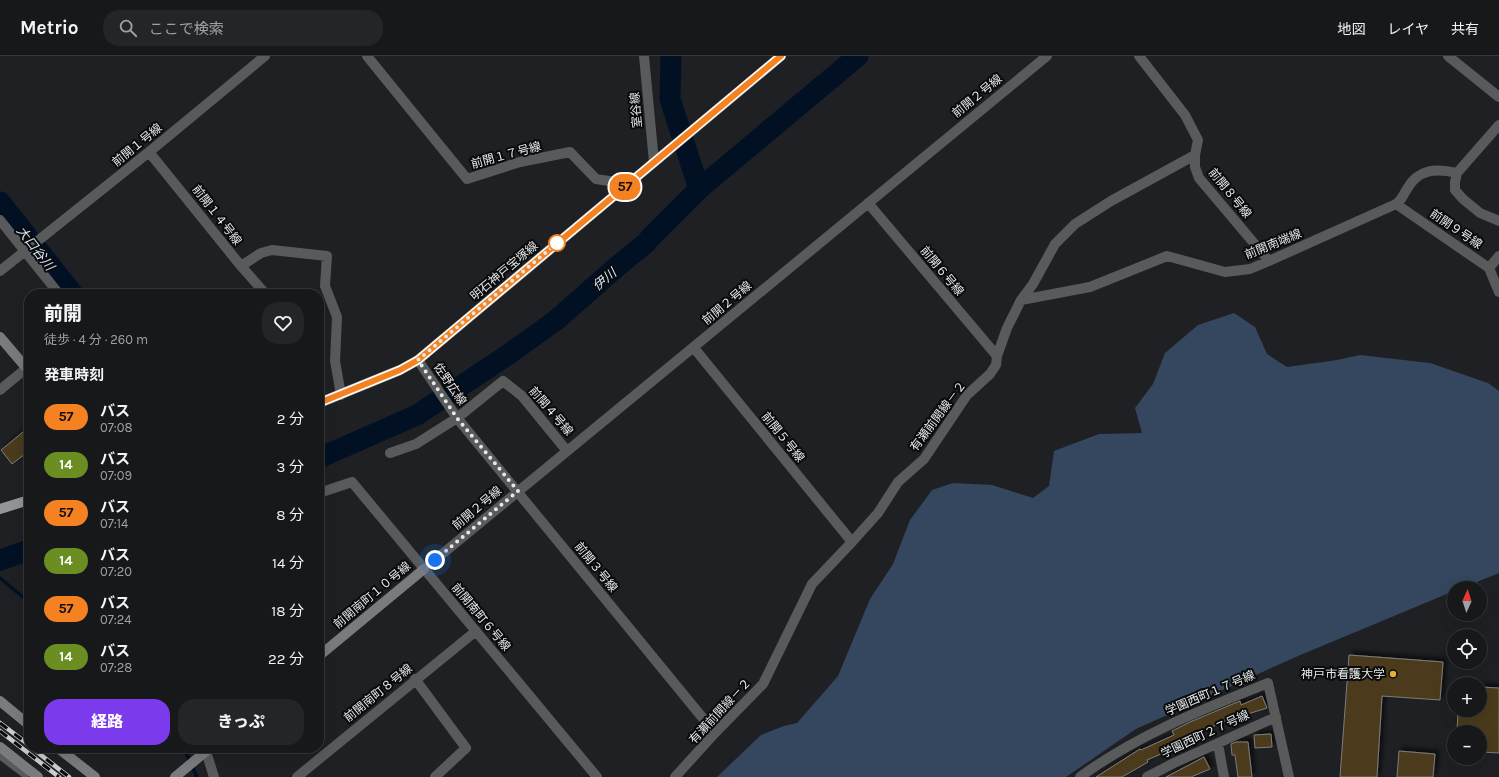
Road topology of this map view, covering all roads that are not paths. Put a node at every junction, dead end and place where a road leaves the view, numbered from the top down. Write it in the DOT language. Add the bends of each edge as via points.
graph roads {
  1 [pos="265,56"];
  2 [pos="367,56"];
  3 [pos="644,56"];
  4 [pos="781,56"];
  5 [pos="1047,56"];
  6 [pos="1139,56"];
  7 [pos="1448,56"];
  8 [pos="1499,97"];
  9 [pos="1499,125"];
  10 [pos="150,152"];
  11 [pos="1195,155"];
  12 [pos="654,162"];
  13 [pos="1457,173"];
  14 [pos="628,184"];
  15 [pos="868,203"];
  16 [pos="1396,204"];
  17 [pos="0,220"];
  18 [pos="1499,221"];
  19 [pos="27,249"];
  20 [pos="1499,256"];
  21 [pos="1269,261"];
  22 [pos="242,266"];
  23 [pos="1489,268"];
  24 [pos="0,271"];
  25 [pos="55,289"];
  26 [pos="261,289"];
  27 [pos="1499,292"];
  28 [pos="1021,300"];
  29 [pos="0,337"];
  30 [pos="694,348"];
  31 [pos="997,356"];
  32 [pos="418,360"];
  33 [pos="24,364"];
  34 [pos="24,372"];
  35 [pos="0,390"];
  36 [pos="341,395"];
  37 [pos="324,401"];
  38 [pos="457,418"];
  39 [pos="567,451"];
  40 [pos="390,453"];
  41 [pos="324,491"];
  42 [pos="518,491"];
  43 [pos="24,502"];
  44 [pos="0,509"];
  45 [pos="852,542"];
  46 [pos="424,569"];
  47 [pos="476,631"];
  48 [pos="324,652"];
  49 [pos="415,679"];
  50 [pos="0,697"];
  51 [pos="0,701"];
  52 [pos="24,716"];
  53 [pos="1276,717"];
  54 [pos="24,721"];
  55 [pos="715,733"];
  56 [pos="1218,744"];
  57 [pos="0,748"];
  58 [pos="64,753"];
  59 [pos="70,753"];
  60 [pos="203,753"];
  61 [pos="207,753"];
  62 [pos="0,754"];
  63 [pos="179,774"];
  64 [pos="30,777"];
  65 [pos="38,777"];
  66 [pos="95,777"];
  67 [pos="101,777"];
  68 [pos="214,777"];
  69 [pos="297,777"];
  70 [pos="435,777"];
  71 [pos="597,777"];
  72 [pos="675,777"];
  73 [pos="1080,777"];
  74 [pos="1147,777"];
  75 [pos="1224,777"];
  76 [pos="1289,777"];
  1 -- 10 [label="street, 前開１号線"];
  2 -- 14 [label="street, 前開１７号線" via="467,179 520,162 570,152 596,179"];
  3 -- 12 [label="street, 室谷線"];
  4 -- 12 [label="main road, 明石神戸宝塚線"];
  5 -- 15 [label="street, 前開２号線"];
  6 -- 11 [label="street, 前開８号線" via="1185,115 1198,140"];
  7 -- 8 [label="street"];
  9 -- 13 [label="street"];
  10 -- 19 [label="street, 前開１号線"];
  10 -- 22 [label="street, 前開１４号線"];
  11 -- 21 [label="street, 前開８号線" via="1195,167 1199,178"];
  11 -- 28 [label="street, 有瀬前開線－２" via="1075,224 1055,244"];
  12 -- 14 [label="main road, 明石神戸宝塚線"];
  13 -- 16 [label="street" via="1427,171 1414,179 1402,200"];
  13 -- 18 [label="street" via="1455,190 1480,213"];
  14 -- 32 [label="main road, 明石神戸宝塚線"];
  15 -- 30 [label="street, 前開２号線"];
  15 -- 31 [label="street, 前開６号線"];
  16 -- 21 [label="street, 前開南端線"];
  16 -- 23 [label="street, 前開９号線"];
  17 -- 19 [label="street"];
  19 -- 24 [label="street, 前開１号線"];
  19 -- 25 [label="street"];
  20 -- 23 [label="street"];
  21 -- 28 [label="street, 前開南端線" via="1250,269 1225,272 1167,256 1090,286"];
  22 -- 26 [label="street, 前開１４号線"];
  22 -- 36 [label="street" via="261,253 272,250 327,256 325,286 337,317 335,361"];
  23 -- 27 [label="street"];
  28 -- 31 [label="street, 有瀬前開線－２"];
  29 -- 33 [label="street"];
  30 -- 39 [label="street, 前開２号線"];
  30 -- 45 [label="street, 前開５号線"];
  31 -- 45 [label="street, 有瀬前開線－２" via="990,374 968,395 924,459 898,482 878,513"];
  32 -- 36 [label="main road, 明石神戸宝塚線"];
  32 -- 38 [label="street, 佐野広線"];
  34 -- 35 [label="street"];
  36 -- 37 [label="main road, 明石神戸宝塚線"];
  38 -- 39 [label="street, 前開４号線" via="503,381 522,396"];
  38 -- 40 [label="street, 佐野広線" via="416,444"];
  38 -- 42 [label="street, 前開３号線"];
  39 -- 42 [label="street, 前開２号線"];
  41 -- 46 [label="street, 前開南町６号線" via="352,482"];
  42 -- 46 [label="street, 前開２号線"];
  42 -- 55 [label="street, 前開３号線"];
  43 -- 44 [label="main road"];
  45 -- 55 [label="street, 有瀬前開線－２" via="812,584 763,684"];
  46 -- 47 [label="street, 前開南町６号線"];
  46 -- 48 [label="street, 前開南町１０号線"];
  47 -- 49 [label="street, 前開南町８号線"];
  47 -- 71 [label="street, 前開南町６号線"];
  49 -- 69 [label="street, 前開南町８号線"];
  49 -- 70 [label="street" via="466,748"];
  50 -- 52 [label="street"];
  51 -- 54 [label="street"];
  53 -- 56 [label="street, 学園西町２７号線"];
  53 -- 73 [label="street, 学園西町１７号線" via="1268,683 1201,709 1154,732"];
  53 -- 76 [label="street, 学園西町１７号線"];
  55 -- 72 [label="street, 有瀬前開線－２"];
  56 -- 74 [label="street, 学園西町２７号線"];
  56 -- 75 [label="street"];
  57 -- 65 [label="street"];
  58 -- 66 [label="street"];
  59 -- 67 [label="street"];
  60 -- 63 [label="street"];
  61 -- 68 [label="street"];
  62 -- 64 [label="street"];
}
